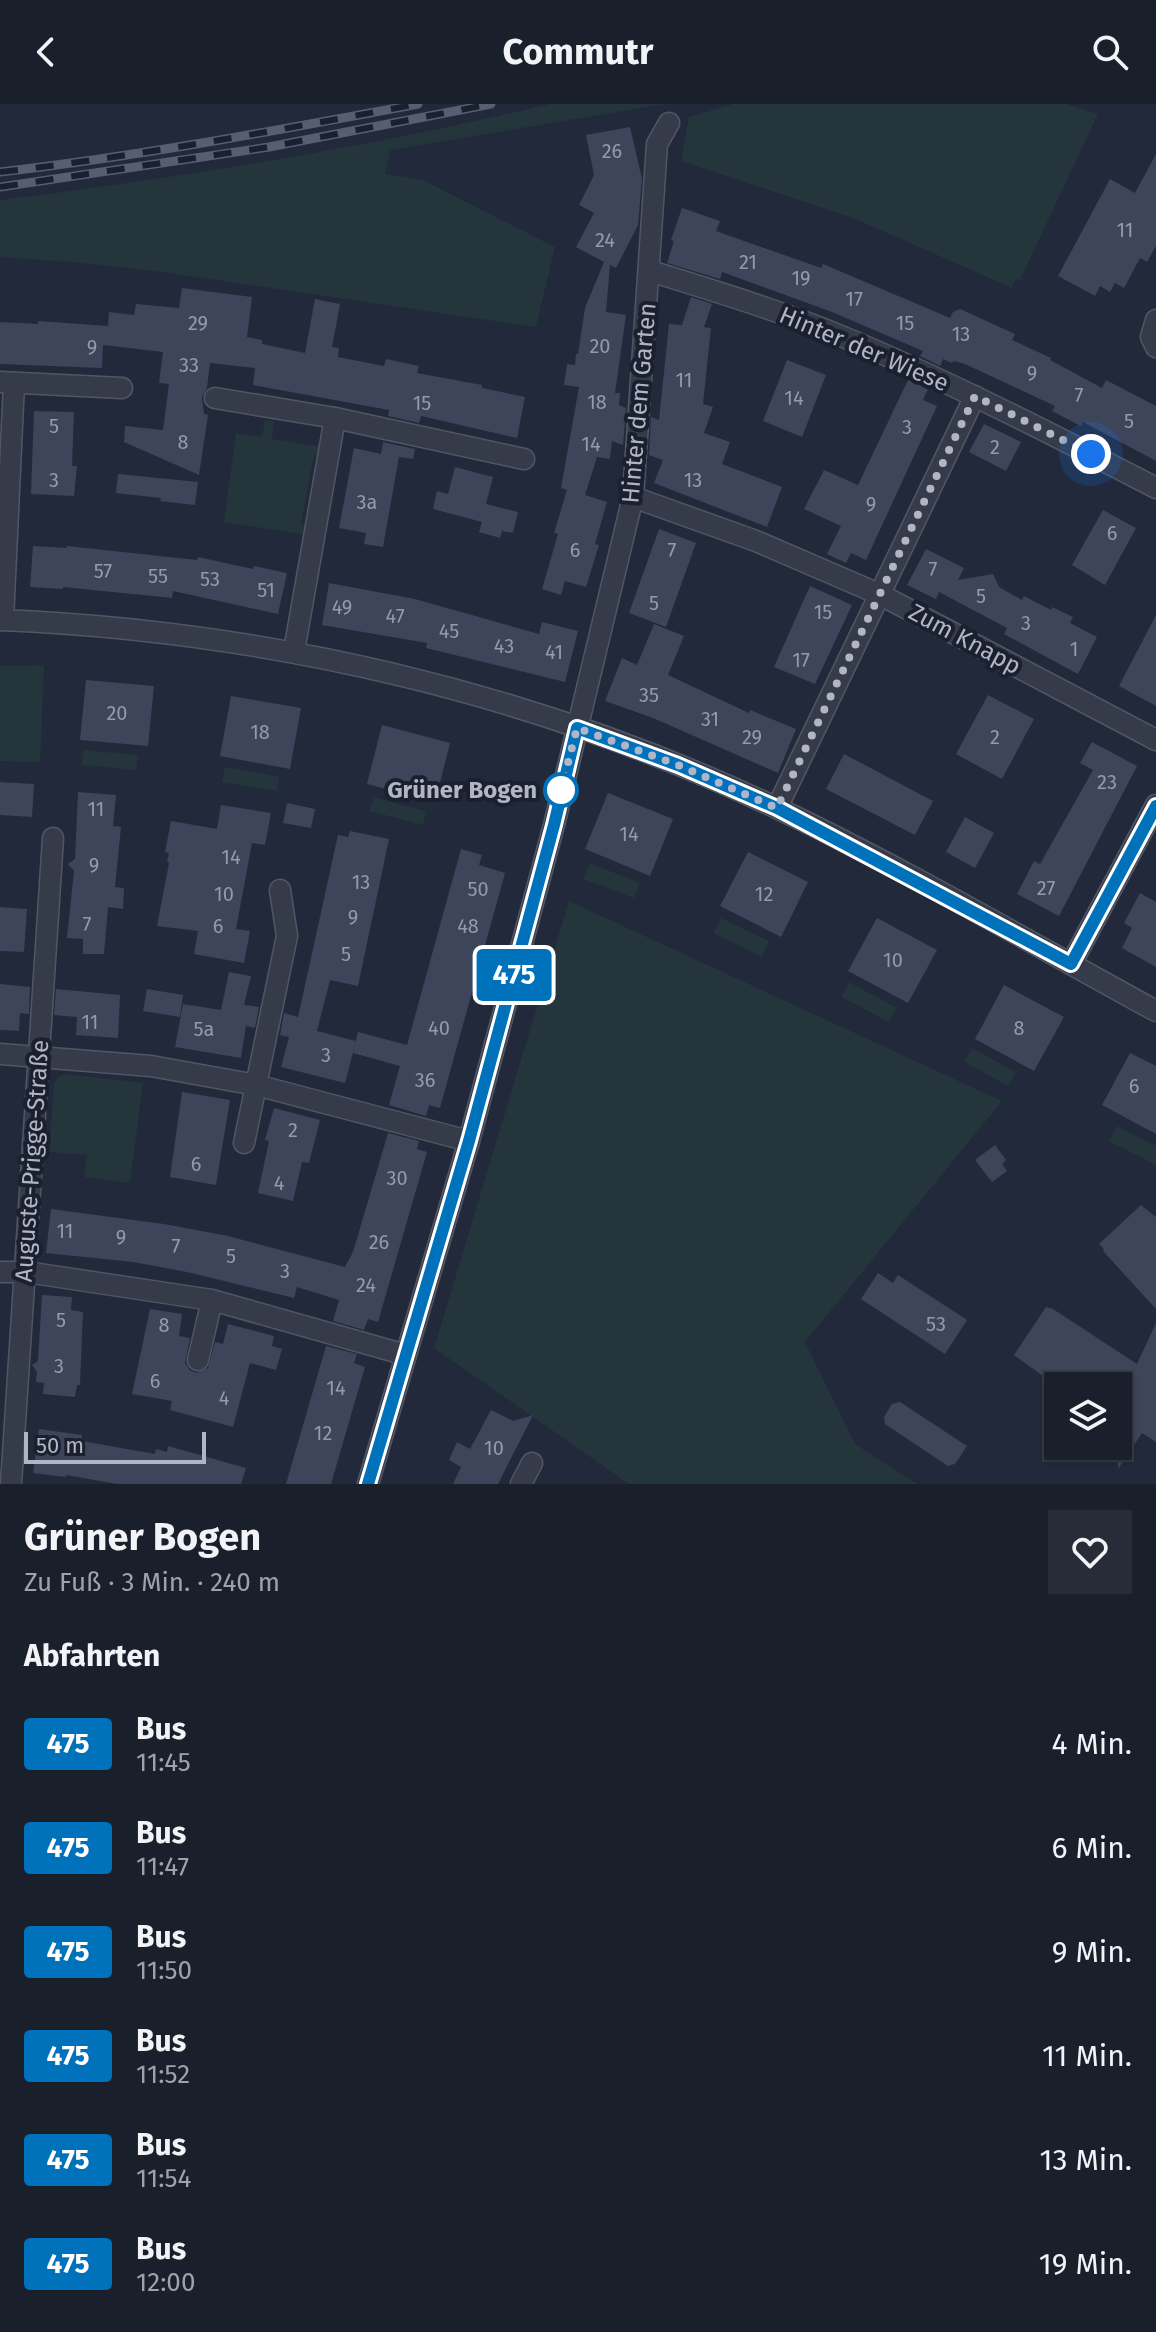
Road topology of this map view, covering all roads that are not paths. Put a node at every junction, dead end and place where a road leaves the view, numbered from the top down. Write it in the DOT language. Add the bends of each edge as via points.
graph roads {
  1 [pos="669,123"];
  2 [pos="650,271"];
  3 [pos="1156,320"];
  4 [pos="1156,347"];
  5 [pos="7,383"];
  6 [pos="122,388"];
  7 [pos="975,396"];
  8 [pos="215,398"];
  9 [pos="335,418"];
  10 [pos="524,459"];
  11 [pos="1156,488"];
  12 [pos="633,497"];
  13 [pos="881,595"];
  14 [pos="2,620"];
  15 [pos="294,651"];
  16 [pos="577,728"];
  17 [pos="1156,740"];
  18 [pos="1156,805"];
  19 [pos="777,808"];
  20 [pos="53,838"];
  21 [pos="280,890"];
  22 [pos="1071,964"];
  23 [pos="1156,1011"];
  24 [pos="0,1054"];
  25 [pos="39,1055"];
  26 [pos="256,1085"];
  27 [pos="469,1141"];
  28 [pos="244,1143"];
  29 [pos="0,1272"];
  30 [pos="26,1272"];
  31 [pos="212,1300"];
  32 [pos="406,1355"];
  33 [pos="198,1360"];
  34 [pos="532,1463"];
  35 [pos="11,1484"];
  36 [pos="368,1484"];
  37 [pos="521,1484"];
  1 -- 2 [label="street, Hinter dem Garten" via="657,144"];
  2 -- 7 [label="street, Hinter der Wiese" via="852,341"];
  2 -- 12 [label="street, Hinter dem Garten"];
  3 -- 4 [label="street" via="1151,337"];
  5 -- 6 [label="street"];
  5 -- 14 [label="street"];
  7 -- 11 [label="street, Hinter der Wiese"];
  7 -- 13 [label="street"];
  8 -- 9 [label="street"];
  9 -- 10 [label="street"];
  9 -- 15 [label="street"];
  12 -- 13 [label="street, Zum Knapp" via="756,541"];
  12 -- 16 [label="street, Hinter dem Garten"];
  13 -- 17 [label="street, Zum Knapp"];
  13 -- 19 [label="street"];
  14 -- 15 [label="street" via="128,628"];
  15 -- 16 [label="street" via="453,688"];
  16 -- 19 [label="street"];
  16 -- 27 [label="street, Hinter dem Garten"];
  18 -- 22 [label="street"];
  19 -- 22 [label="street"];
  20 -- 25 [label="street, Auguste-Prigge-Straße"];
  21 -- 26 [label="street" via="287,936"];
  22 -- 23 [label="street"];
  24 -- 25 [label="street"];
  25 -- 26 [label="street" via="151,1066"];
  25 -- 30 [label="street, Auguste-Prigge-Straße"];
  26 -- 27 [label="street"];
  26 -- 28 [label="street"];
  27 -- 32 [label="street, Hinter dem Garten"];
  29 -- 30 [label="street"];
  30 -- 31 [label="street"];
  30 -- 35 [label="street, Auguste-Prigge-Straße"];
  31 -- 32 [label="street"];
  31 -- 33 [label="street"];
  32 -- 36 [label="street, Hinter dem Garten"];
  34 -- 37 [label="street"];
}
